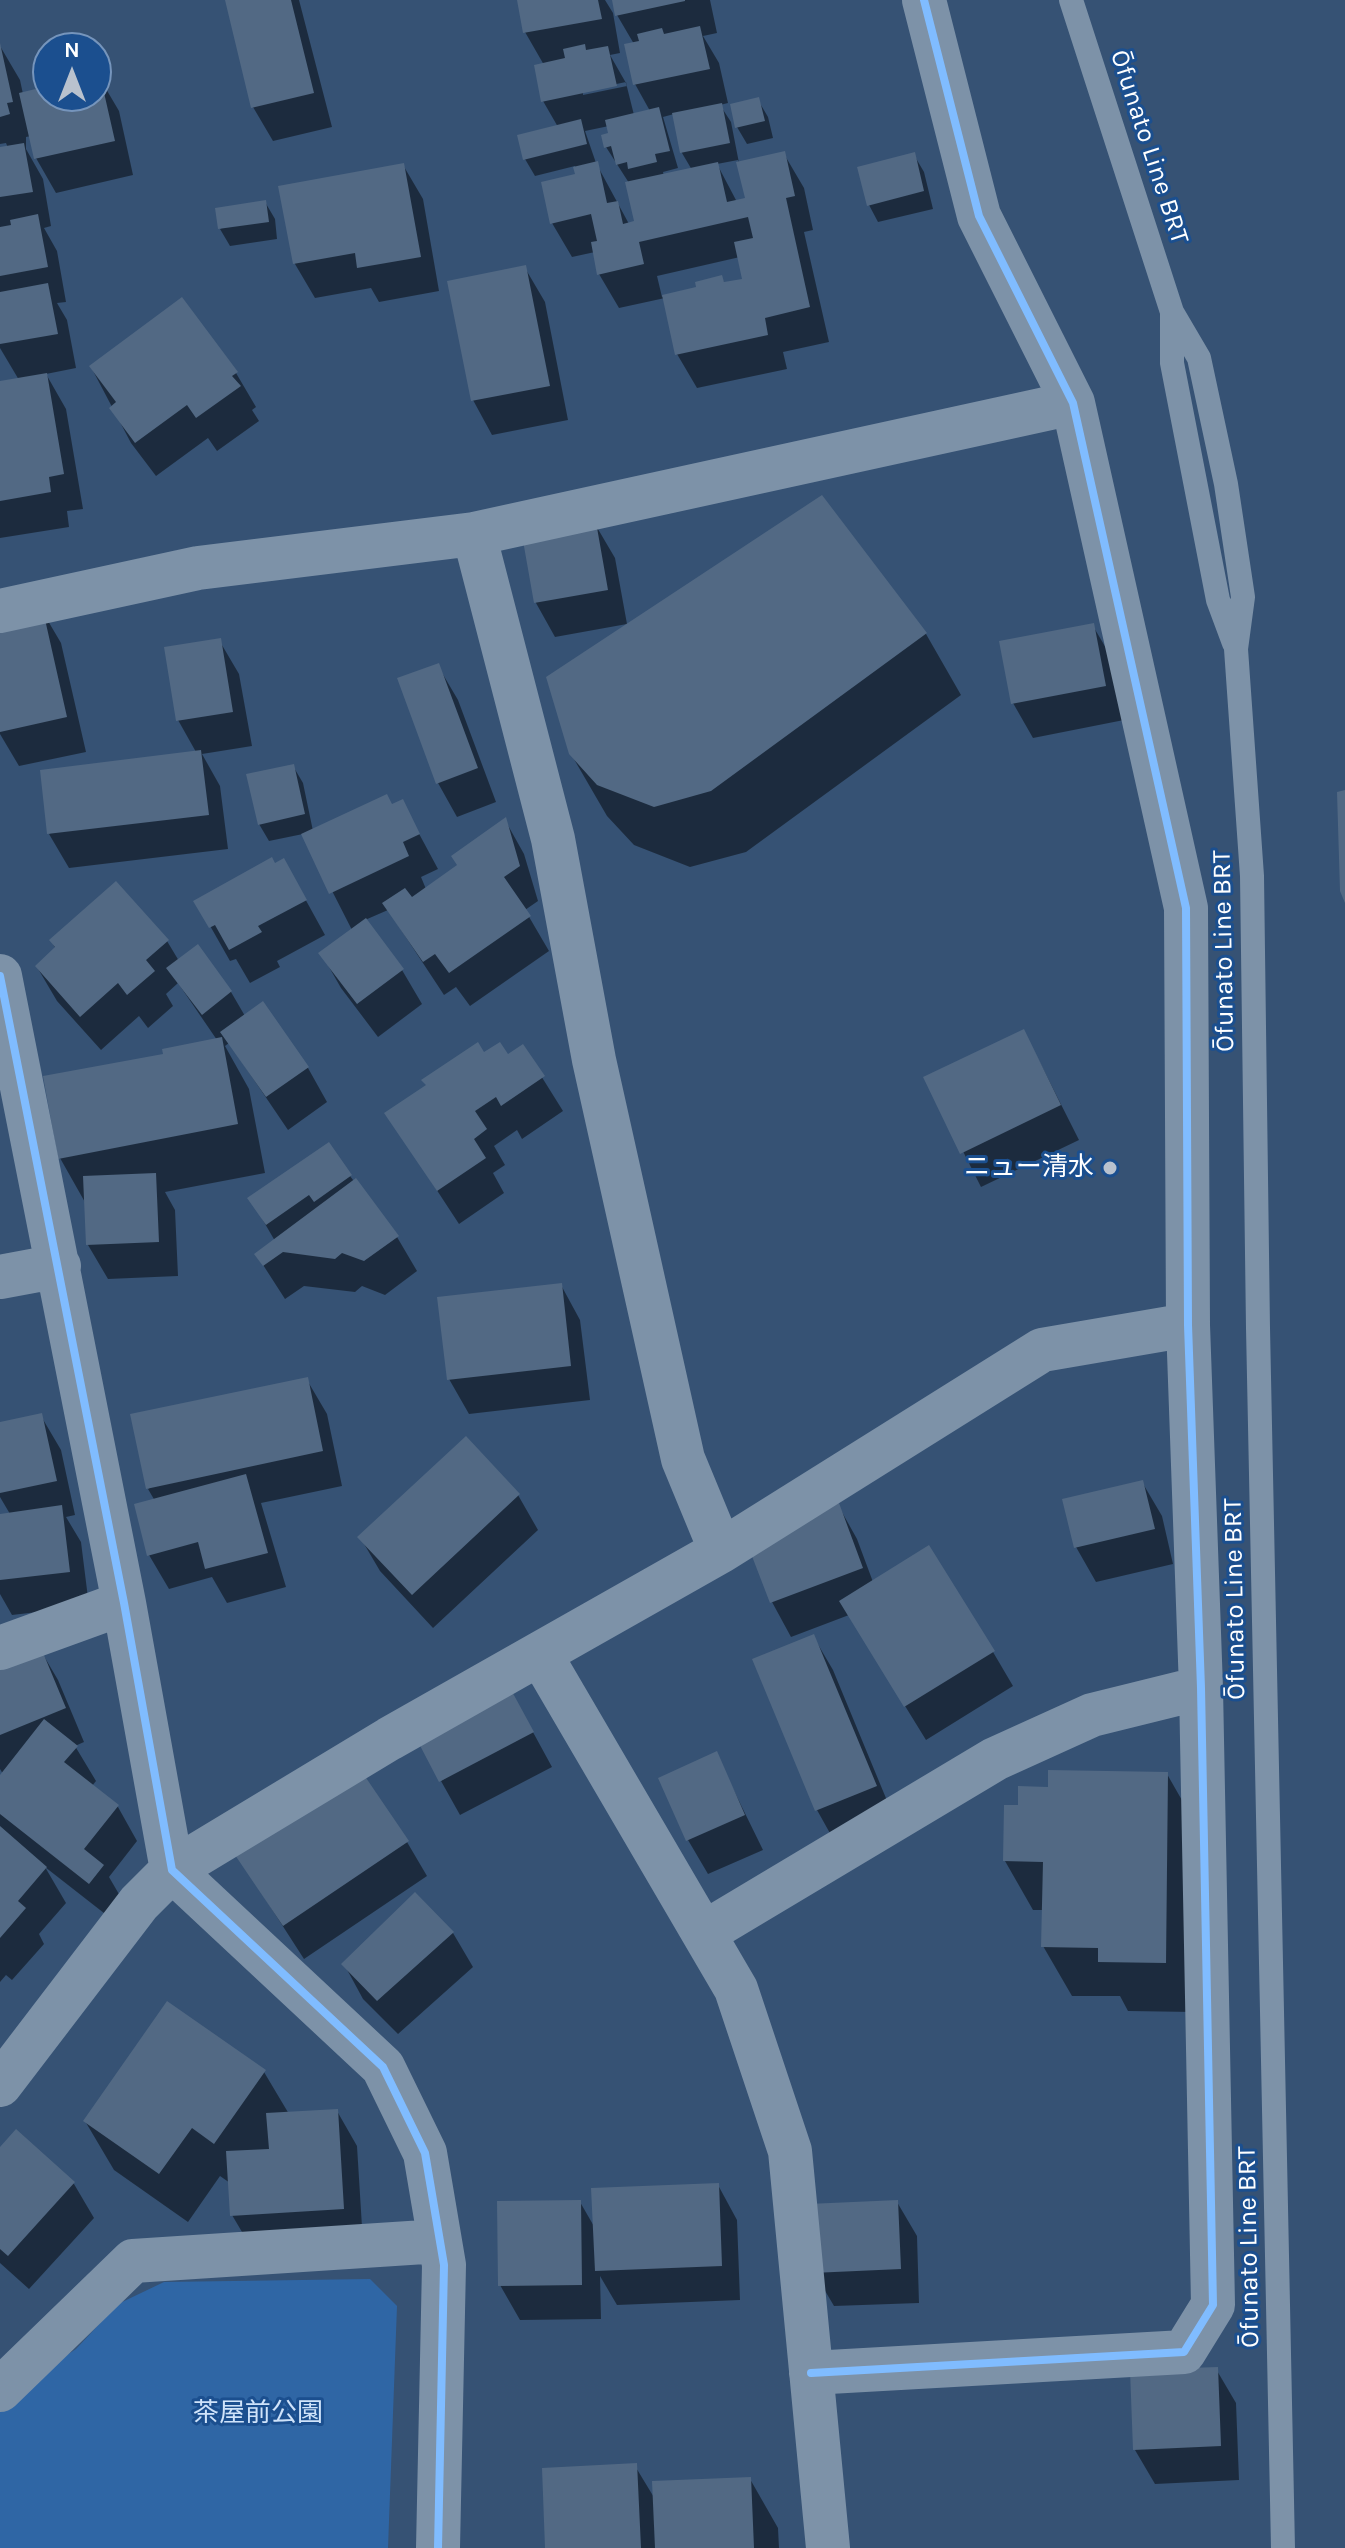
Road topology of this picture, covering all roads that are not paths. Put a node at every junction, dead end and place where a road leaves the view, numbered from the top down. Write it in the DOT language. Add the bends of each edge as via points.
graph roads {
  1 [pos="924,0"];
  2 [pos="1071,0"];
  3 [pos="1073,403"];
  4 [pos="474,534"];
  5 [pos="0,611"];
  6 [pos="0,976"];
  7 [pos="59,1266"];
  8 [pos="0,1277"];
  9 [pos="1188,1325"];
  10 [pos="721,1551"];
  11 [pos="124,1603"];
  12 [pos="0,1648"];
  13 [pos="540,1654"];
  14 [pos="1201,1688"];
  15 [pos="172,1870"];
  16 [pos="704,1933"];
  17 [pos="0,2085"];
  18 [pos="440,2241"];
  19 [pos="811,2373"];
  20 [pos="0,2390"];
  21 [pos="438,2548"];
  22 [pos="828,2548"];
  23 [pos="1283,2548"];
  1 -- 3 [label="street" via="979,216"];
  2 -- 23 [label="lane, Ōfunato Line BRT" via="1172,312 1199,358 1243,597 1236,649 1252,876"];
  3 -- 4 [label="street"];
  3 -- 9 [label="street" via="1186,908"];
  4 -- 5 [label="street" via="198,568"];
  4 -- 10 [label="street" via="553,839 594,1060 683,1459"];
  6 -- 7 [label="street"];
  7 -- 8 [label="street"];
  7 -- 11 [label="street"];
  9 -- 10 [label="street" via="1042,1350"];
  9 -- 14 [label="street"];
  10 -- 13 [label="street"];
  11 -- 12 [label="street"];
  11 -- 15 [label="street"];
  13 -- 15 [label="street"];
  13 -- 16 [label="street"];
  14 -- 16 [label="street" via="1092,1715 995,1759"];
  14 -- 19 [label="street" via="1213,2305 1184,2352"];
  15 -- 17 [label="street" via="139,1903"];
  15 -- 18 [label="street" via="383,2067 425,2153"];
  16 -- 19 [label="street" via="736,1989 790,2151"];
  18 -- 20 [label="street" via="133,2261"];
  18 -- 21 [label="street" via="444,2265"];
  19 -- 22 [label="street"];
}
